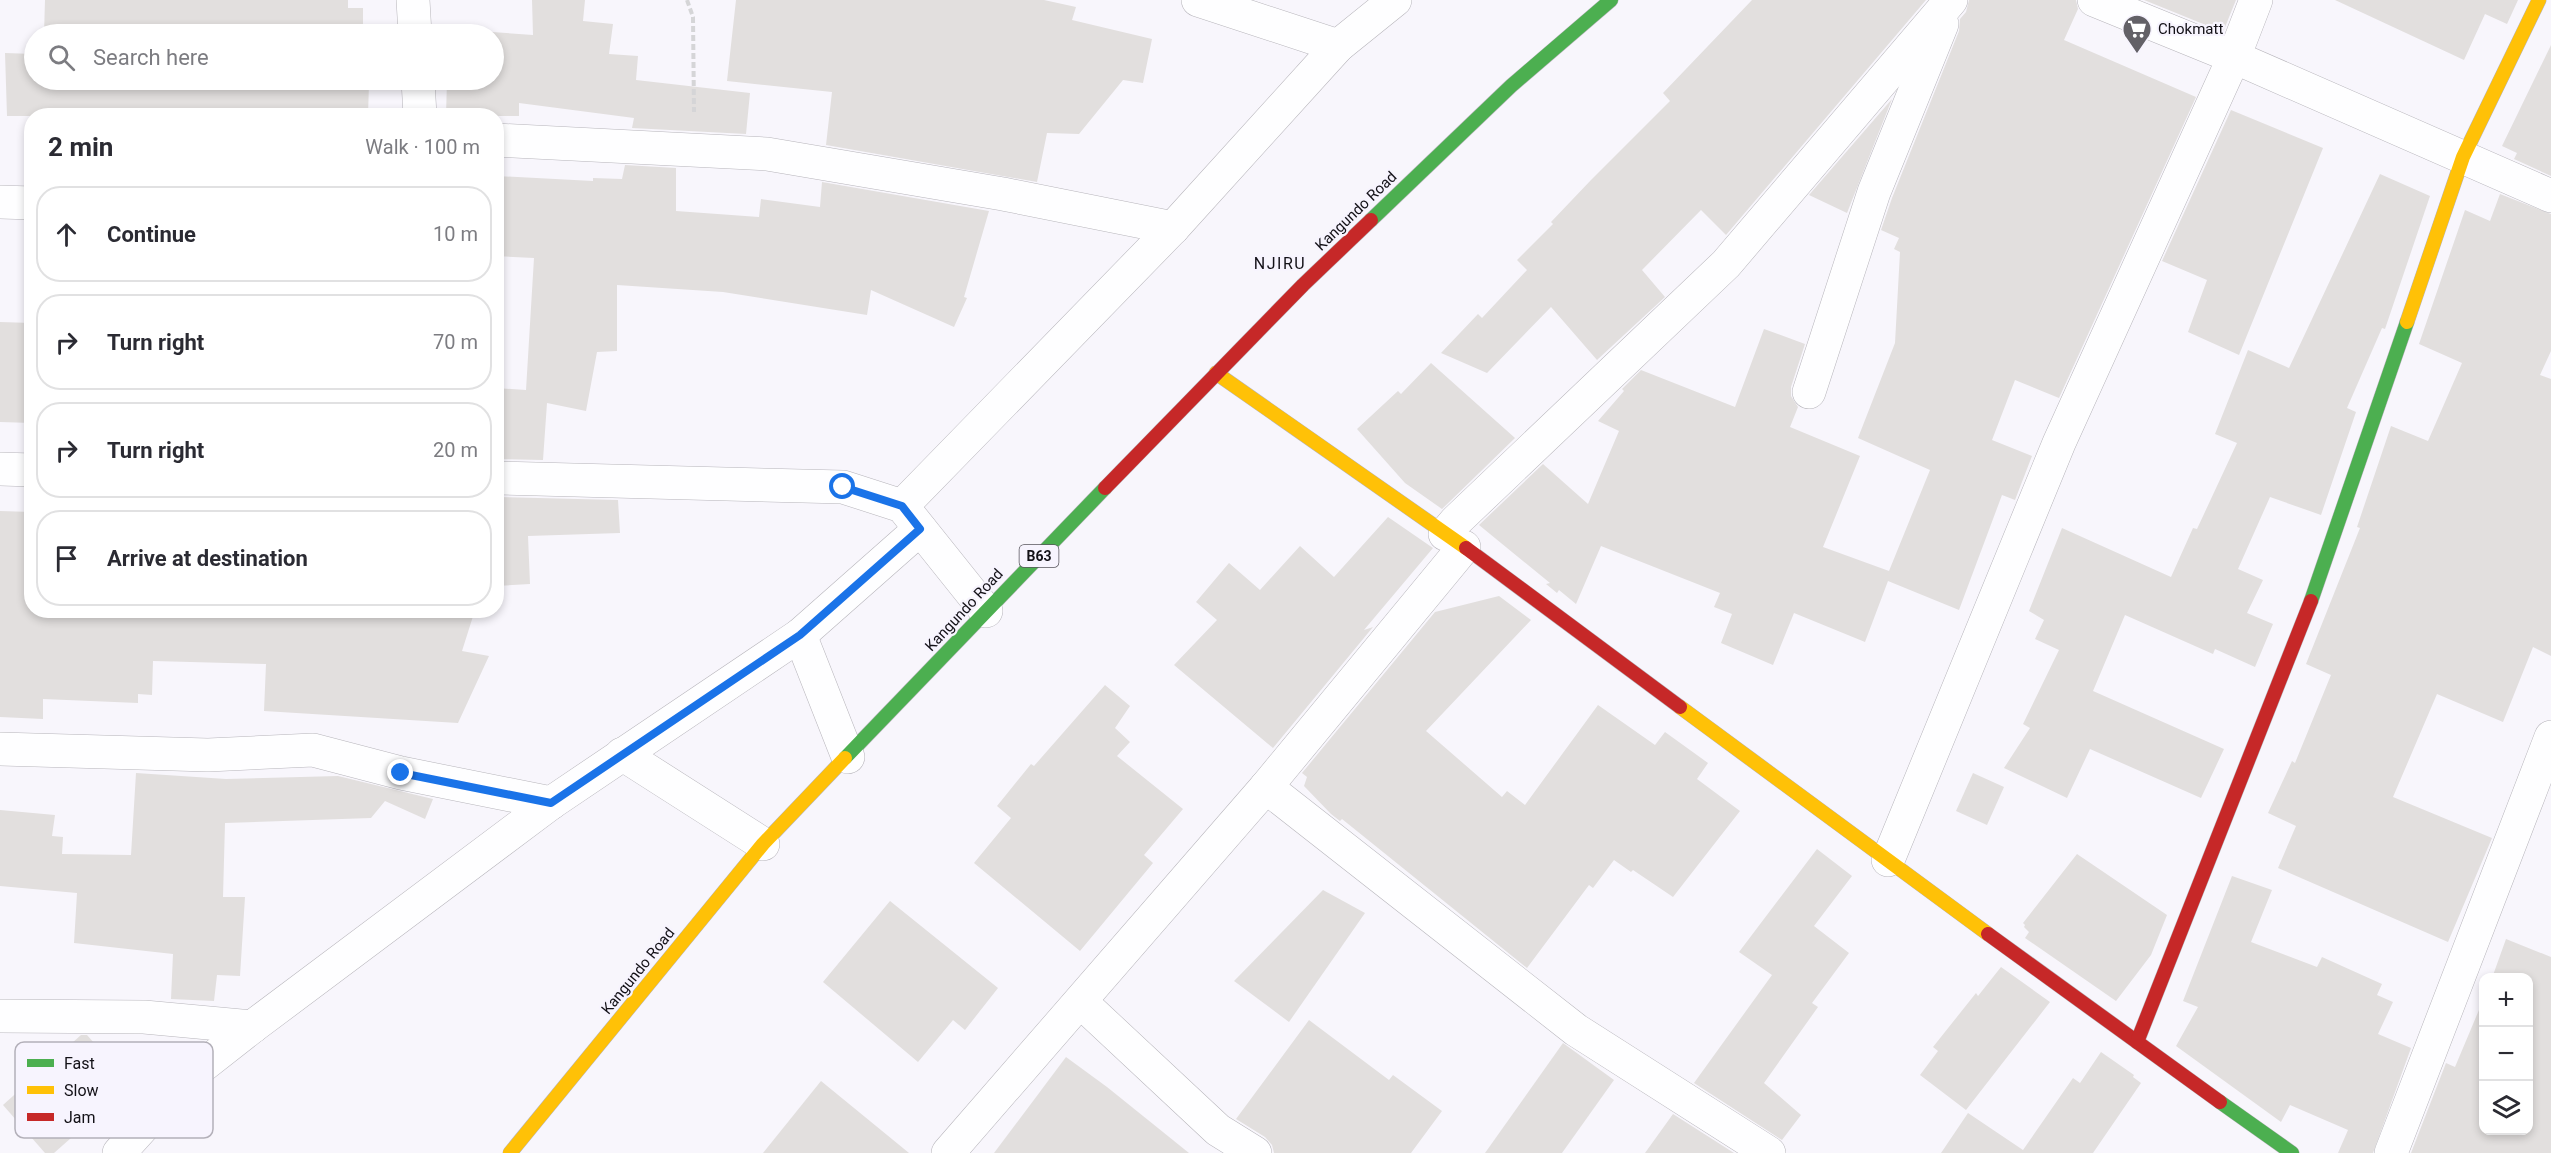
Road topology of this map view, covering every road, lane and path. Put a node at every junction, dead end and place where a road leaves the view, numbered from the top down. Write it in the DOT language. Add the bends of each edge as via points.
graph roads {
  1 [pos="413,0"];
  2 [pos="687,0"];
  3 [pos="1198,0"];
  4 [pos="1395,0"];
  5 [pos="1611,0"];
  6 [pos="1952,0"];
  7 [pos="2094,0"];
  8 [pos="2256,0"];
  9 [pos="2539,0"];
  10 [pos="414,24"];
  11 [pos="1338,46"];
  12 [pos="2234,57"];
  13 [pos="419,90"];
  14 [pos="420,108"];
  15 [pos="694,113"];
  16 [pos="504,140"];
  17 [pos="2463,157"];
  18 [pos="2551,196"];
  19 [pos="0,202"];
  20 [pos="24,203"];
  21 [pos="1173,228"];
  22 [pos="1216,373"];
  23 [pos="1809,392"];
  24 [pos="0,469"];
  25 [pos="24,470"];
  26 [pos="504,478"];
  27 [pos="911,518"];
  28 [pos="1455,541"];
  29 [pos="986,611"];
  30 [pos="800,635"];
  31 [pos="2551,737"];
  32 [pos="0,749"];
  33 [pos="622,754"];
  34 [pos="848,757"];
  35 [pos="1266,787"];
  36 [pos="551,803"];
  37 [pos="763,844"];
  38 [pos="1888,860"];
  39 [pos="1081,1002"];
  40 [pos="0,1016"];
  41 [pos="252,1027"];
  42 [pos="2137,1042"];
  43 [pos="213,1058"];
  44 [pos="132,1138"];
  45 [pos="118,1153"];
  46 [pos="510,1153"];
  47 [pos="948,1153"];
  48 [pos="1255,1153"];
  49 [pos="1768,1153"];
  50 [pos="2292,1153"];
  51 [pos="2391,1153"];
  1 -- 10 [label="street"];
  2 -- 15 [label="path" via="693,17"];
  3 -- 11 [label="street"];
  4 -- 11 [label="street"];
  5 -- 22 [label="main road, Kangundo Road / B63" via="1511,86"];
  6 -- 23 [label="street" via="1874,192"];
  6 -- 28 [label="street" via="1726,264 1456,521"];
  7 -- 12 [label="street"];
  8 -- 12 [label="street"];
  9 -- 17 [label="main road"];
  11 -- 21 [label="street"];
  12 -- 17 [label="street"];
  12 -- 38 [label="street" via="2059,443"];
  13 -- 14 [label="street"];
  16 -- 21 [label="street" via="767,154"];
  17 -- 18 [label="street"];
  17 -- 42 [label="main road" via="2316,588"];
  19 -- 20 [label="street"];
  21 -- 27 [label="street"];
  22 -- 28 [label="main road"];
  22 -- 29 [label="main road, Kangundo Road / B63"];
  24 -- 25 [label="street"];
  26 -- 27 [label="street" via="843,487"];
  27 -- 29 [label="street"];
  27 -- 30 [label="street"];
  28 -- 35 [label="street"];
  28 -- 38 [label="main road"];
  29 -- 34 [label="main road, Kangundo Road / B63"];
  30 -- 33 [label="street"];
  30 -- 34 [label="street"];
  31 -- 51 [label="street"];
  32 -- 36 [label="street" via="208,755 313,750 401,773"];
  33 -- 36 [label="street"];
  33 -- 37 [label="street"];
  34 -- 37 [label="main road, Kangundo Road / B63"];
  35 -- 39 [label="street"];
  35 -- 49 [label="street" via="1576,1030"];
  36 -- 41 [label="street"];
  37 -- 46 [label="main road, Kangundo Road / B63"];
  38 -- 42 [label="main road"];
  39 -- 47 [label="street"];
  39 -- 48 [label="street" via="1218,1130"];
  40 -- 41 [label="street" via="144,1017"];
  41 -- 43 [label="street"];
  42 -- 50 [label="main road"];
  44 -- 45 [label="street"];
}
